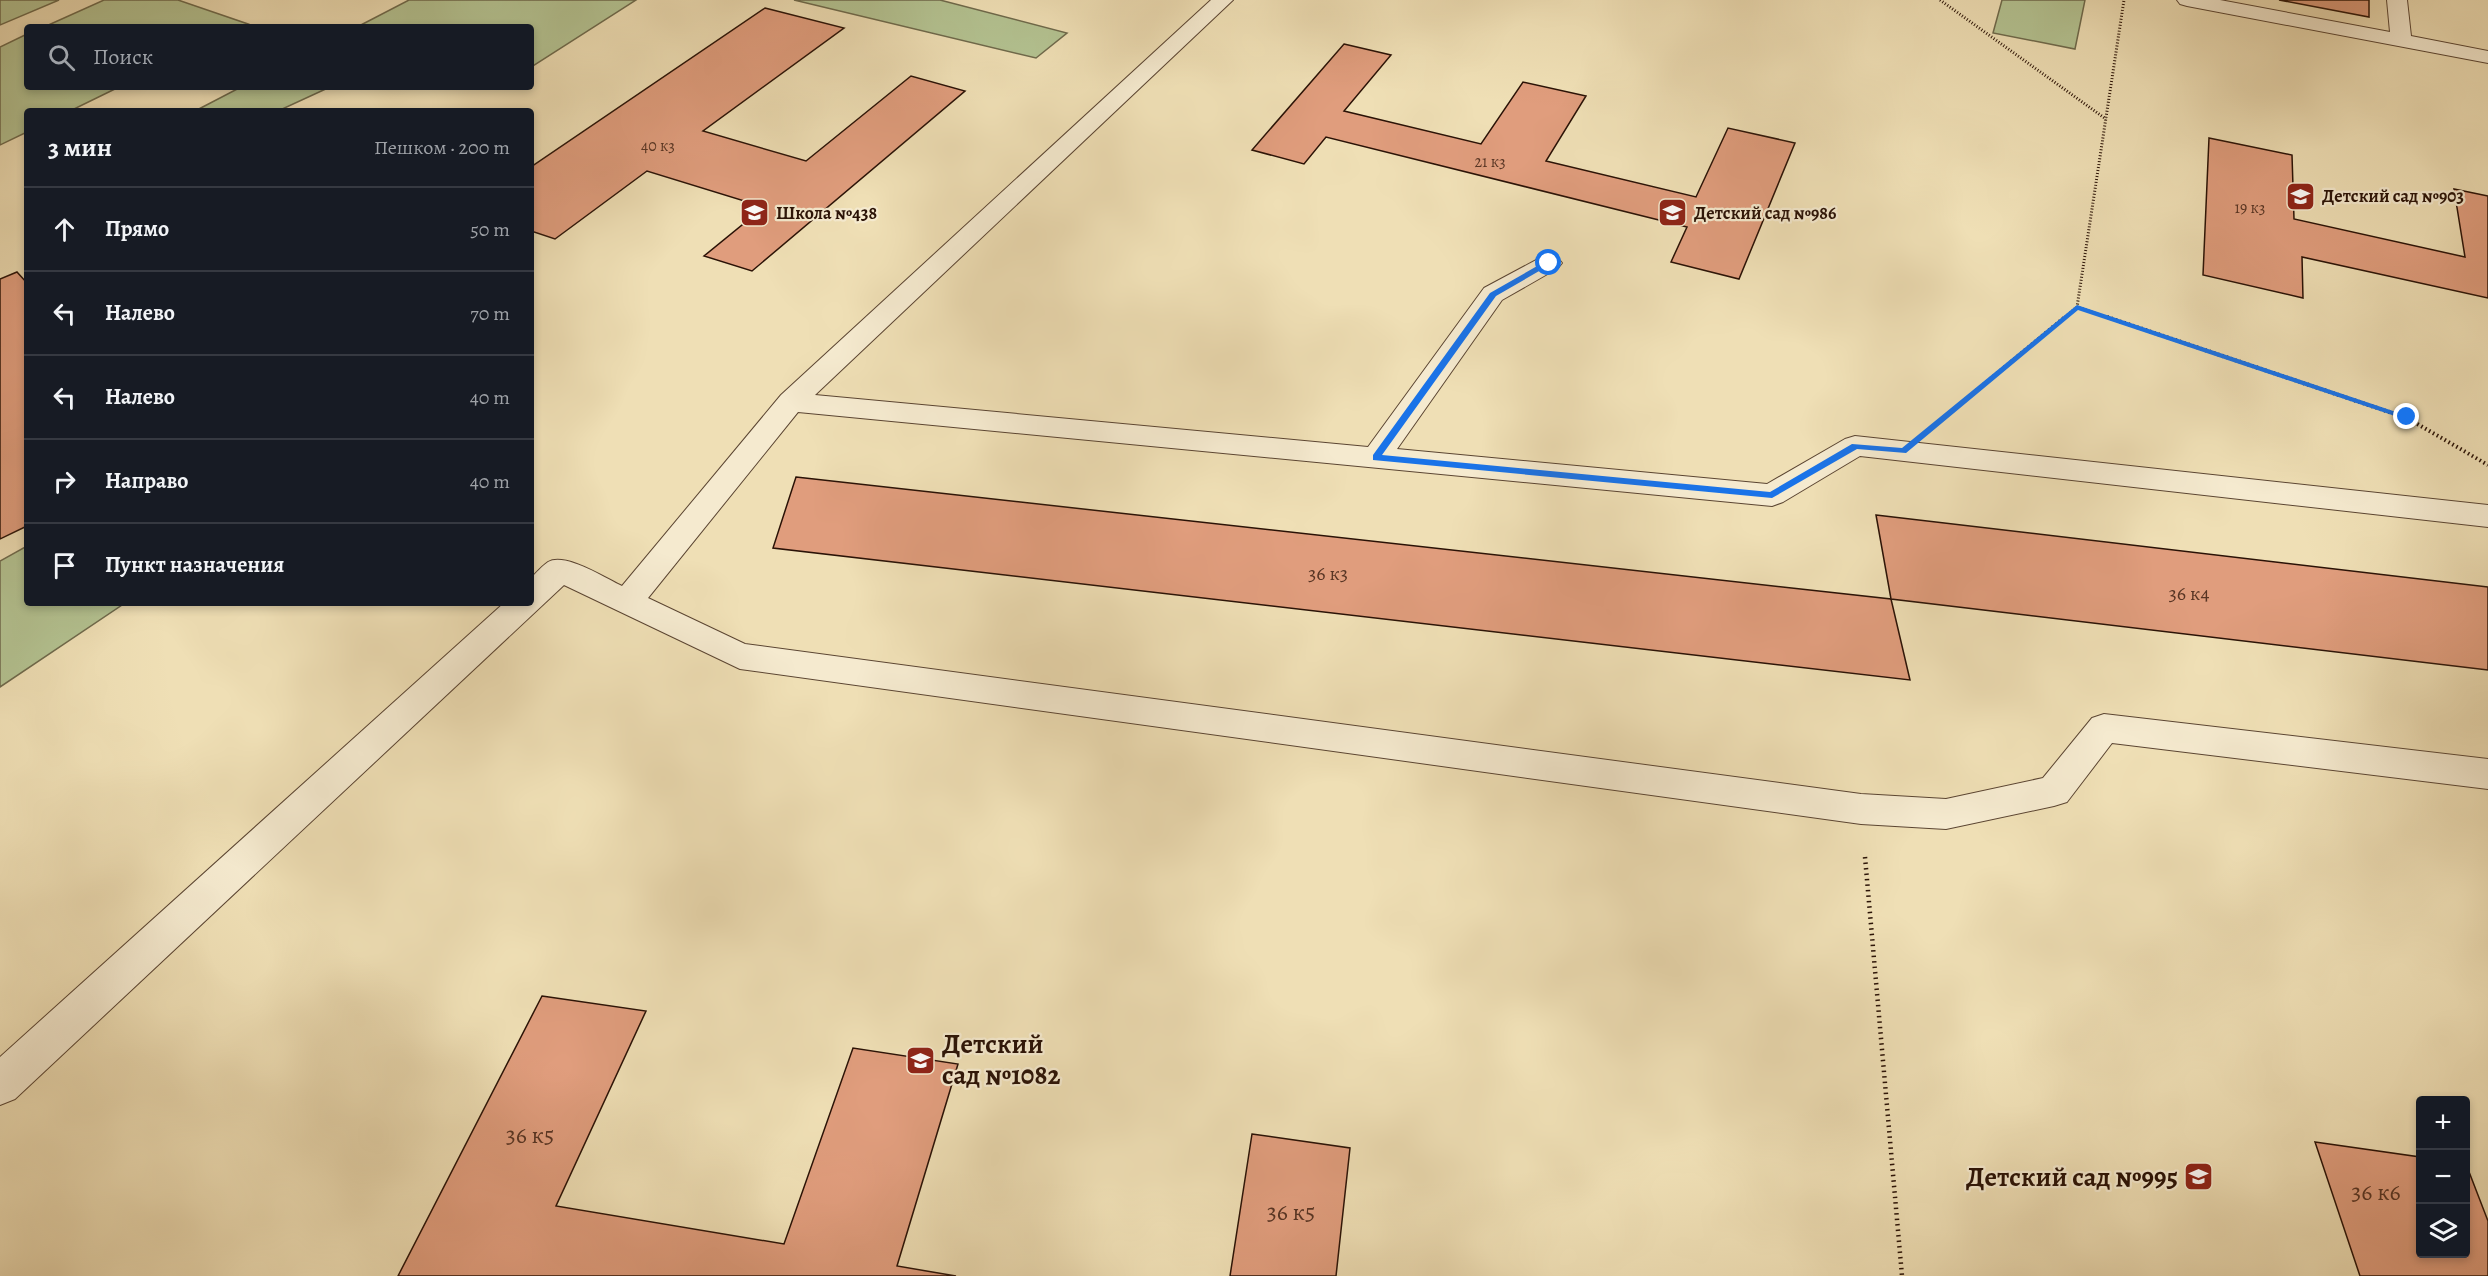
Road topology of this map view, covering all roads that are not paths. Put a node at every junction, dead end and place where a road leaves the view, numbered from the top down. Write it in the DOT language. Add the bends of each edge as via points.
graph roads {
  1 [pos="1223,0"];
  2 [pos="2187,0"];
  3 [pos="2397,0"];
  4 [pos="2401,40"];
  5 [pos="2488,57"];
  6 [pos="1549,263"];
  7 [pos="791,402"];
  8 [pos="1376,458"];
  9 [pos="2488,516"];
  10 [pos="534,594"];
  11 [pos="627,602"];
  12 [pos="522,606"];
  13 [pos="2488,774"];
  14 [pos="0,1085"];
  1 -- 7 [label="lane"];
  2 -- 4 [label="lane"];
  3 -- 4 [label="lane"];
  4 -- 5 [label="lane"];
  6 -- 8 [label="lane" via="1493,294"];
  7 -- 8 [label="lane"];
  7 -- 11 [label="lane"];
  8 -- 9 [label="lane" via="1772,495 1855,446"];
  10 -- 11 [label="lane" via="560,570"];
  11 -- 13 [label="lane" via="740,656 1861,809 1946,813 2054,791 2104,728"];
  12 -- 14 [label="lane"];
}
